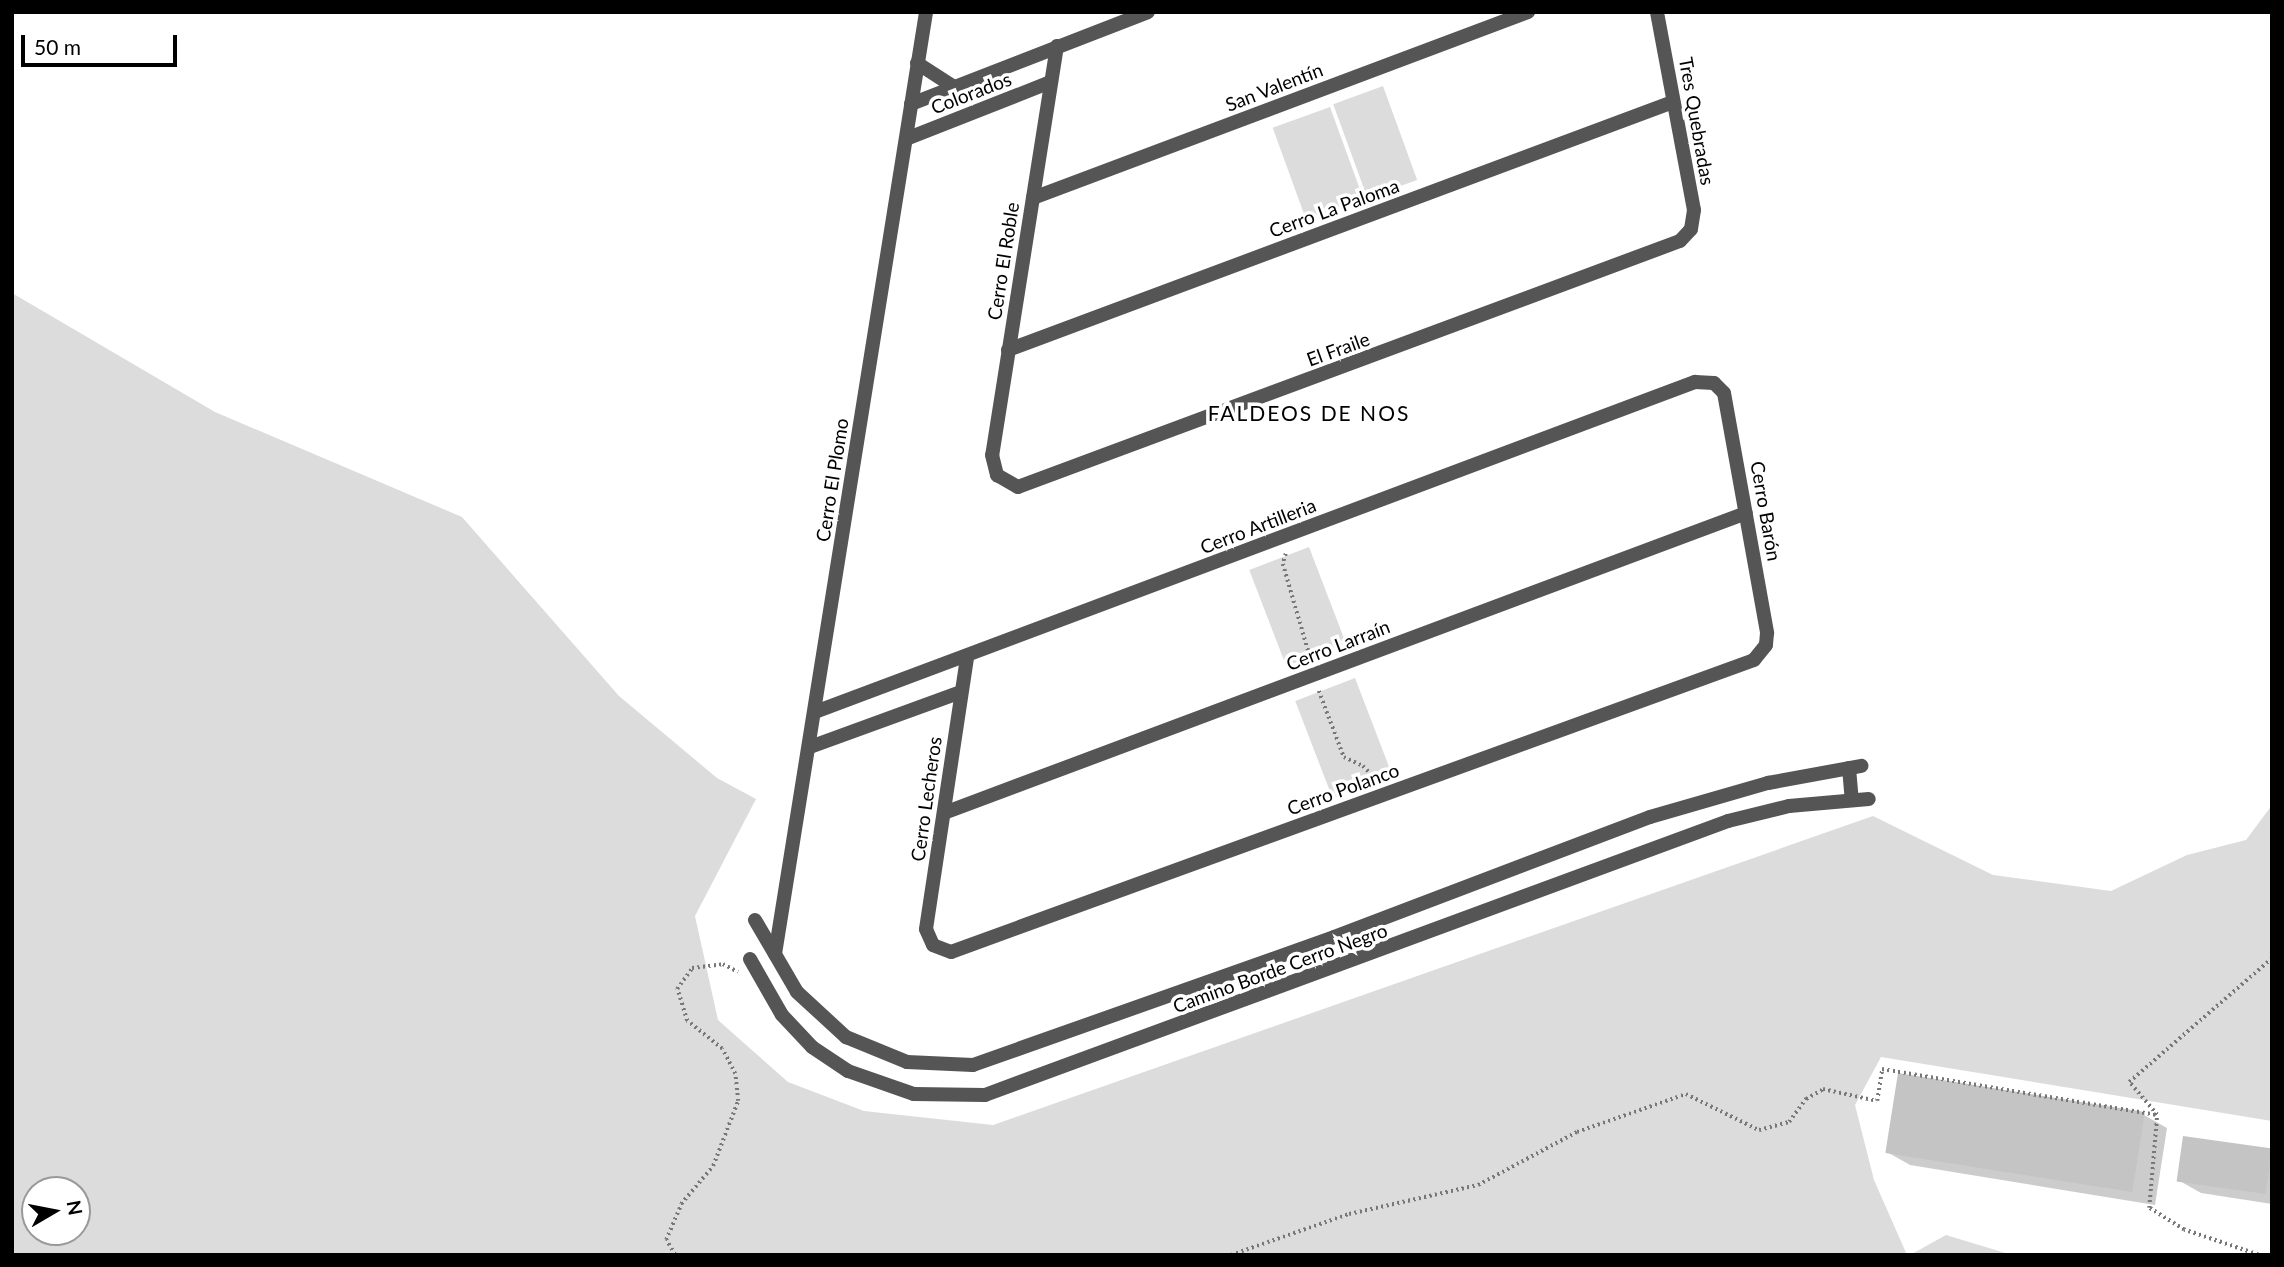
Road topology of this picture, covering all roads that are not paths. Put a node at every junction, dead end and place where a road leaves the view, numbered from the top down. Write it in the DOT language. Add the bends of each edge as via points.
graph roads {
  1 [pos="926,12"];
  2 [pos="1148,12"];
  3 [pos="1528,12"];
  4 [pos="1657,12"];
  5 [pos="1057,46"];
  6 [pos="918,63"];
  7 [pos="1051,82"];
  8 [pos="954,87"];
  9 [pos="1673,102"];
  10 [pos="911,104"];
  11 [pos="905,139"];
  12 [pos="1032,198"];
  13 [pos="1686,236"];
  14 [pos="1008,350"];
  15 [pos="1714,383"];
  16 [pos="1002,481"];
  17 [pos="1746,513"];
  18 [pos="1763,650"];
  19 [pos="967,657"];
  20 [pos="961,692"];
  21 [pos="816,712"];
  22 [pos="810,747"];
  23 [pos="1869,799"];
  24 [pos="1852,800"];
  25 [pos="944,813"];
  26 [pos="755,920"];
  27 [pos="933,945"];
  28 [pos="775,954"];
  29 [pos="750,958"];
  1 -- 6 [label="street, Cerro El Plomo"];
  2 -- 5 [label="street, Colorados"];
  3 -- 12 [label="street, San Valentín"];
  4 -- 9 [label="street, Tres Quebradas"];
  5 -- 7 [label="street, Cerro El Roble"];
  5 -- 8 [label="street, Colorados"];
  6 -- 8 [label="street, Colorados"];
  6 -- 10 [label="street, Cerro El Plomo"];
  7 -- 11 [label="street, Colorados"];
  7 -- 12 [label="street, Cerro El Roble"];
  8 -- 10 [label="street, Colorados"];
  9 -- 13 [label="street, Tres Quebradas" via="1693,210"];
  9 -- 14 [label="street, Cerro La Paloma"];
  10 -- 11 [label="street, Cerro El Plomo"];
  11 -- 21 [label="street, Cerro El Plomo"];
  12 -- 14 [label="street, Cerro El Roble"];
  13 -- 16 [label="street, El Fraile" via="1027,485"];
  14 -- 16 [label="street, Cerro El Roble" via="992,462"];
  15 -- 17 [label="street, Cerro Barón" via="1727,401"];
  15 -- 19 [label="street, Cerro Artilleria" via="1695,382"];
  17 -- 18 [label="street, Cerro Barón" via="1767,633"];
  17 -- 25 [label="street, Cerro Larraín"];
  18 -- 27 [label="street, Cerro Polanco" via="1748,662 976,945 951,952"];
  19 -- 20 [label="street, Cerro Lecheros"];
  19 -- 21 [label="street, Cerro Artilleria"];
  20 -- 22 [label="street"];
  20 -- 25 [label="street, Cerro Lecheros"];
  21 -- 22 [label="street, Cerro El Plomo"];
  22 -- 28 [label="street, Cerro El Plomo"];
  23 -- 24 [label="street, Camino Borde Cerro Negro"];
  24 -- 28 [label="street, Camino Borde Cerro Negro" via="1855,767 1768,783 1650,817 1334,937 973,1065 907,1062 846,1037 797,992"];
  24 -- 29 [label="street, Camino Borde Cerro Negro" via="1789,806 1728,821 985,1095 914,1094 848,1071 796,1032"];
  25 -- 27 [label="street, Cerro Lecheros" via="927,921"];
  26 -- 28 [label="street, Camino Borde Cerro Negro"];
}
